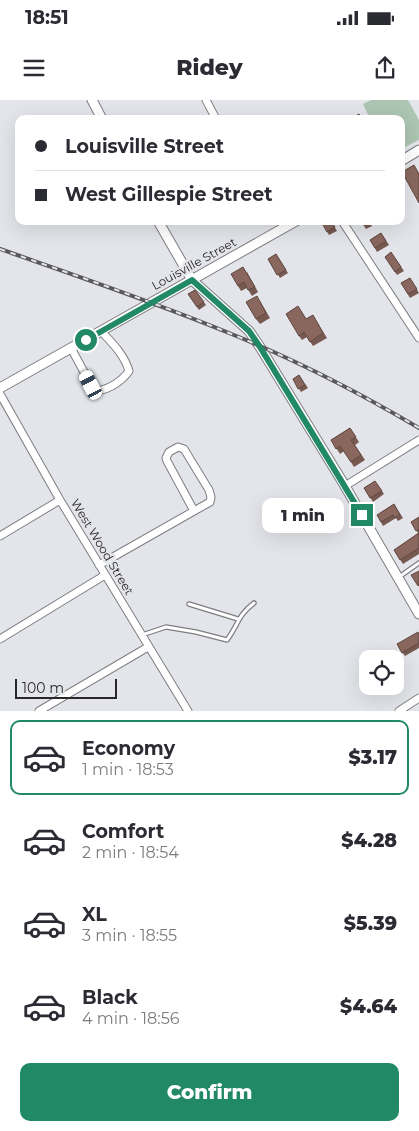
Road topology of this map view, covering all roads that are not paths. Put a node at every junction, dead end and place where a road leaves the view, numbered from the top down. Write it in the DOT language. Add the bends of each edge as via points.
graph roads {
  1 [pos="92,100"];
  2 [pos="206,100"];
  3 [pos="100,115"];
  4 [pos="214,115"];
  5 [pos="419,150"];
  6 [pos="405,159"];
  7 [pos="160,225"];
  8 [pos="289,225"];
  9 [pos="345,225"];
  10 [pos="192,280"];
  11 [pos="101,331"];
  12 [pos="419,338"];
  13 [pos="71,348"];
  14 [pos="0,388"];
  15 [pos="0,394"];
  16 [pos="419,440"];
  17 [pos="345,486"];
  18 [pos="60,500"];
  19 [pos="194,511"];
  20 [pos="0,536"];
  21 [pos="419,563"];
  22 [pos="99,565"];
  23 [pos="105,575"];
  24 [pos="399,577"];
  25 [pos="254,603"];
  26 [pos="189,604"];
  27 [pos="419,614"];
  28 [pos="238,619"];
  29 [pos="142,636"];
  30 [pos="0,639"];
  31 [pos="148,647"];
  32 [pos="419,698"];
  33 [pos="39,711"];
  34 [pos="188,711"];
  35 [pos="399,711"];
  1 -- 3 [label="street"];
  2 -- 4 [label="street"];
  5 -- 6 [label="street"];
  7 -- 10 [label="street"];
  8 -- 10 [label="street, Louisville Street"];
  9 -- 12 [label="street"];
  10 -- 11 [label="street, Louisville Street"];
  10 -- 17 [label="street" via="249,331"];
  11 -- 13 [label="street, Louisville Street"];
  11 -- 13 [label="street" via="120,351 129,371 105,390 97,391 91,385"];
  13 -- 14 [label="street, Louisville Street"];
  15 -- 18 [label="street, West Wood Street"];
  16 -- 17 [label="street"];
  17 -- 24 [label="street"];
  18 -- 20 [label="street"];
  18 -- 22 [label="street, West Wood Street"];
  19 -- 19 [label="street" via="210,502 211,496 184,449 178,447 166,458"];
  19 -- 22 [label="street"];
  21 -- 24 [label="lane"];
  22 -- 23 [label="street, West Wood Street"];
  23 -- 29 [label="street, West Wood Street"];
  23 -- 30 [label="street"];
  24 -- 27 [label="street"];
  25 -- 28 [label="lane"];
  26 -- 28 [label="lane"];
  28 -- 29 [label="lane" via="227,640 166,627"];
  29 -- 31 [label="street, West Wood Street"];
  31 -- 33 [label="street"];
  31 -- 34 [label="street, West Wood Street"];
  32 -- 35 [label="street"];
}
